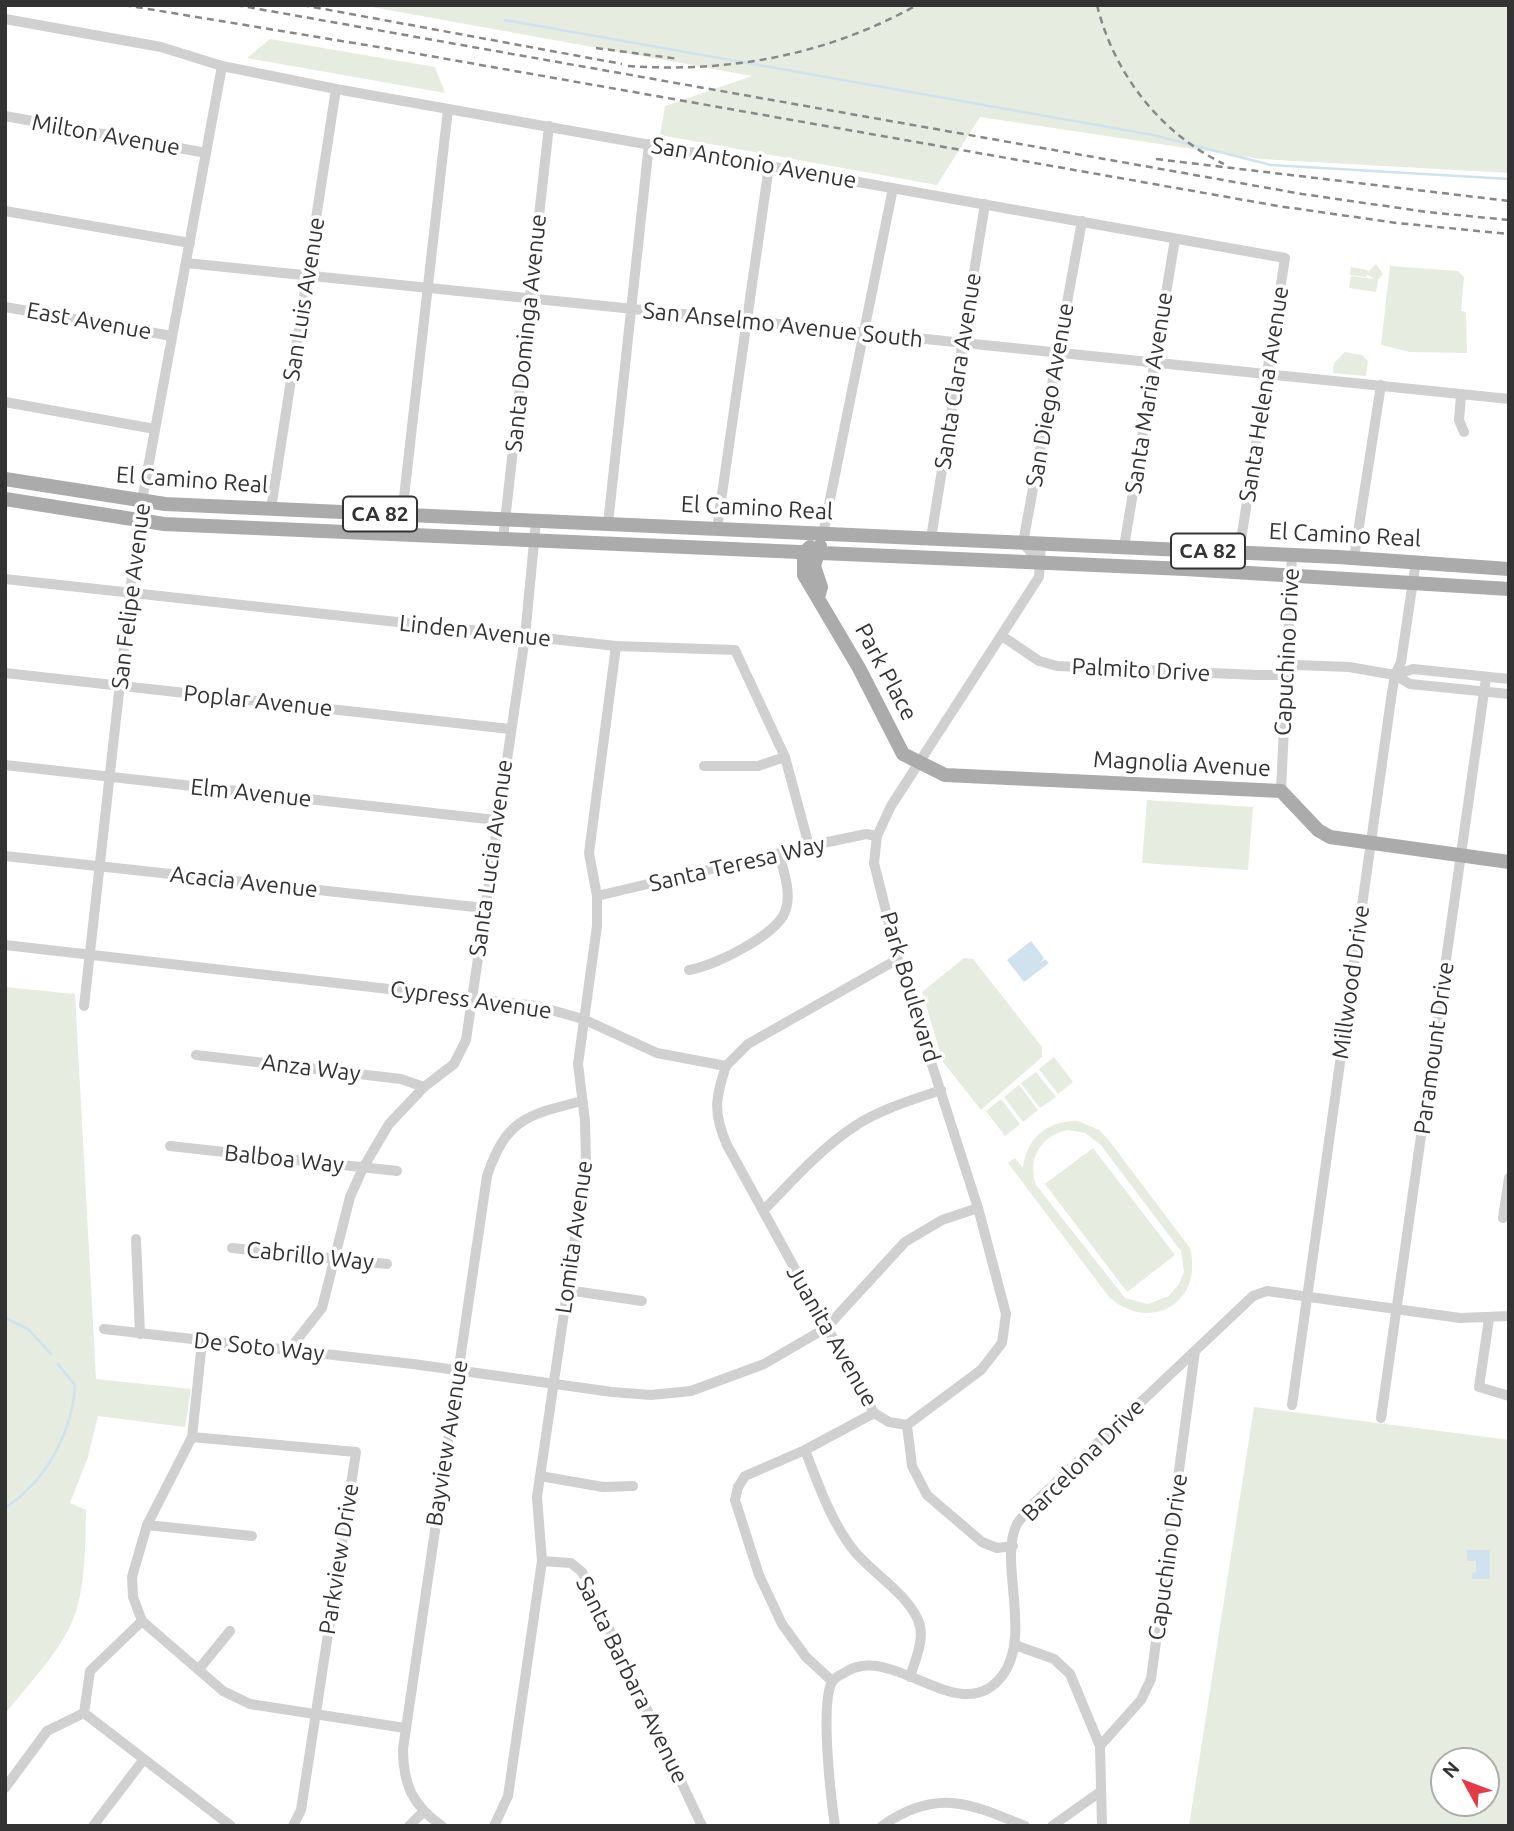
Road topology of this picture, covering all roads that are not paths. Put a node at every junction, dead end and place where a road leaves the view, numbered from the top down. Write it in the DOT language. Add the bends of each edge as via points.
graph roads {
  1 [pos="5,19"];
  2 [pos="222,66"];
  3 [pos="336,89"];
  4 [pos="448,109"];
  5 [pos="5,116"];
  6 [pos="549,126"];
  7 [pos="649,144"];
  8 [pos="206,153"];
  9 [pos="769,166"];
  10 [pos="893,188"];
  11 [pos="985,204"];
  12 [pos="5,211"];
  13 [pos="1082,221"];
  14 [pos="1175,239"];
  15 [pos="190,243"];
  16 [pos="1285,258"];
  17 [pos="186,263"];
  18 [pos="307,275"];
  19 [pos="427,287"];
  20 [pos="530,299"];
  21 [pos="5,307"];
  22 [pos="632,309"];
  23 [pos="748,321"];
  24 [pos="865,335"];
  25 [pos="172,336"];
  26 [pos="962,344"];
  27 [pos="1058,354"];
  28 [pos="1154,363"];
  29 [pos="1266,376"];
  30 [pos="1381,386"];
  31 [pos="1461,396"];
  32 [pos="1509,400"];
  33 [pos="5,402"];
  34 [pos="155,429"];
  35 [pos="1464,432"];
  36 [pos="5,479"];
  37 [pos="5,499"];
  38 [pos="142,502"];
  39 [pos="271,509"];
  40 [pos="402,515"];
  41 [pos="505,520"];
  42 [pos="536,521"];
  43 [pos="138,522"];
  44 [pos="608,524"];
  45 [pos="717,529"];
  46 [pos="823,534"];
  47 [pos="931,538"];
  48 [pos="503,539"];
  49 [pos="536,541"];
  50 [pos="1023,543"];
  51 [pos="1041,543"];
  52 [pos="1124,547"];
  53 [pos="1239,552"];
  54 [pos="811,553"];
  55 [pos="1292,555"];
  56 [pos="1354,558"];
  57 [pos="1416,561"];
  58 [pos="1040,563"];
  59 [pos="1509,569"];
  60 [pos="1236,572"];
  61 [pos="1291,574"];
  62 [pos="5,579"];
  63 [pos="1413,581"];
  64 [pos="1509,589"];
  65 [pos="130,593"];
  66 [pos="1002,636"];
  67 [pos="525,637"];
  68 [pos="616,646"];
  69 [pos="1287,670"];
  70 [pos="5,673"];
  71 [pos="1395,675"];
  72 [pos="1486,678"];
  73 [pos="1509,679"];
  74 [pos="120,686"];
  75 [pos="1483,693"];
  76 [pos="1509,694"];
  77 [pos="510,729"];
  78 [pos="785,757"];
  79 [pos="919,764"];
  80 [pos="5,765"];
  81 [pos="704,766"];
  82 [pos="110,777"];
  83 [pos="1281,791"];
  84 [pos="496,820"];
  85 [pos="877,836"];
  86 [pos="1370,843"];
  87 [pos="809,846"];
  88 [pos="779,854"];
  89 [pos="5,856"];
  90 [pos="1461,856"];
  91 [pos="1509,862"];
  92 [pos="100,866"];
  93 [pos="597,896"];
  94 [pos="484,908"];
  95 [pos="5,945"];
  96 [pos="90,955"];
  97 [pos="898,959"];
  98 [pos="689,970"];
  99 [pos="471,997"];
  100 [pos="84,1006"];
  101 [pos="583,1019"];
  102 [pos="196,1055"];
  103 [pos="726,1066"];
  104 [pos="424,1087"];
  105 [pos="941,1090"];
  106 [pos="582,1101"];
  107 [pos="170,1146"];
  108 [pos="363,1168"];
  109 [pos="397,1171"];
  110 [pos="1509,1178"];
  111 [pos="978,1208"];
  112 [pos="763,1211"];
  113 [pos="1503,1218"];
  114 [pos="136,1239"];
  115 [pos="232,1248"];
  116 [pos="335,1259"];
  117 [pos="387,1264"];
  118 [pos="567,1290"];
  119 [pos="1308,1297"];
  120 [pos="642,1301"];
  121 [pos="1397,1309"];
  122 [pos="1509,1315"];
  123 [pos="1489,1319"];
  124 [pos="825,1328"];
  125 [pos="104,1329"];
  126 [pos="140,1334"];
  127 [pos="202,1342"];
  128 [pos="289,1350"];
  129 [pos="1195,1351"];
  130 [pos="458,1371"];
  131 [pos="553,1384"];
  132 [pos="1509,1396"];
  133 [pos="1292,1405"];
  134 [pos="874,1413"];
  135 [pos="1381,1418"];
  136 [pos="907,1425"];
  137 [pos="192,1437"];
  138 [pos="805,1450"];
  139 [pos="540,1476"];
  140 [pos="633,1486"];
  141 [pos="147,1524"];
  142 [pos="252,1536"];
  143 [pos="1013,1546"];
  144 [pos="542,1561"];
  145 [pos="142,1620"];
  146 [pos="230,1632"];
  147 [pos="1015,1644"];
  148 [pos="199,1669"];
  149 [pos="910,1677"];
  150 [pos="832,1681"];
  151 [pos="84,1713"];
  152 [pos="315,1714"];
  153 [pos="405,1728"];
  154 [pos="1100,1746"];
  155 [pos="144,1759"];
  156 [pos="5,1788"];
  157 [pos="1100,1792"];
  158 [pos="423,1812"];
  159 [pos="218,1816"];
  160 [pos="93,1826"];
  161 [pos="211,1826"];
  162 [pos="231,1826"];
  163 [pos="293,1826"];
  164 [pos="409,1826"];
  165 [pos="442,1826"];
  166 [pos="494,1826"];
  167 [pos="702,1826"];
  168 [pos="835,1826"];
  169 [pos="883,1826"];
  170 [pos="1025,1826"];
  171 [pos="1052,1826"];
  172 [pos="1102,1826"];
  1 -- 2 [label="street, San Antonio Avenue" via="161,47"];
  2 -- 3 [label="street, San Antonio Avenue"];
  2 -- 8 [label="street, San Felipe Avenue"];
  3 -- 4 [label="street, San Antonio Avenue"];
  3 -- 18 [label="street, San Luis Avenue"];
  4 -- 6 [label="street, San Antonio Avenue"];
  4 -- 19 [label="street"];
  5 -- 8 [label="street, Milton Avenue"];
  6 -- 7 [label="street, San Antonio Avenue"];
  6 -- 20 [label="street, Santa Dominga Avenue"];
  7 -- 9 [label="street, San Antonio Avenue"];
  7 -- 22 [label="street"];
  8 -- 15 [label="street, San Felipe Avenue"];
  9 -- 10 [label="street, San Antonio Avenue"];
  9 -- 23 [label="street"];
  10 -- 11 [label="street, San Antonio Avenue"];
  10 -- 24 [label="street"];
  11 -- 13 [label="street, San Antonio Avenue"];
  11 -- 26 [label="street, Santa Clara Avenue"];
  12 -- 15 [label="street"];
  13 -- 14 [label="street, San Antonio Avenue"];
  13 -- 27 [label="street, San Diego Avenue"];
  14 -- 16 [label="street, San Antonio Avenue"];
  14 -- 28 [label="street, Santa Maria Avenue"];
  15 -- 17 [label="street, San Felipe Avenue"];
  16 -- 29 [label="street, Santa Helena Avenue"];
  17 -- 18 [label="street, San Anselmo Avenue South"];
  17 -- 25 [label="street, San Felipe Avenue"];
  18 -- 19 [label="street, San Anselmo Avenue South"];
  18 -- 39 [label="street, San Luis Avenue"];
  19 -- 20 [label="street, San Anselmo Avenue South"];
  19 -- 40 [label="street"];
  20 -- 22 [label="street, San Anselmo Avenue South"];
  20 -- 41 [label="street, Santa Dominga Avenue"];
  21 -- 25 [label="street, East Avenue"];
  22 -- 23 [label="street, San Anselmo Avenue South"];
  22 -- 44 [label="street"];
  23 -- 24 [label="street, San Anselmo Avenue South"];
  23 -- 45 [label="street"];
  24 -- 26 [label="street, San Anselmo Avenue South"];
  24 -- 46 [label="street"];
  25 -- 34 [label="street, San Felipe Avenue"];
  26 -- 27 [label="street, San Anselmo Avenue South"];
  26 -- 47 [label="street, Santa Clara Avenue"];
  27 -- 28 [label="street, San Anselmo Avenue South"];
  27 -- 50 [label="street, San Diego Avenue"];
  28 -- 29 [label="street, San Anselmo Avenue South"];
  28 -- 52 [label="street, Santa Maria Avenue"];
  29 -- 30 [label="street, San Anselmo Avenue South"];
  29 -- 53 [label="street, Santa Helena Avenue"];
  30 -- 31 [label="street, San Anselmo Avenue South"];
  30 -- 56 [label="street"];
  31 -- 32 [label="street, San Anselmo Avenue South"];
  31 -- 35 [label="street" via="1459,420"];
  33 -- 34 [label="street"];
  34 -- 38 [label="street, San Felipe Avenue"];
  36 -- 38 [label="main road, El Camino Real / CA 82"];
  37 -- 43 [label="main road, El Camino Real / CA 82"];
  38 -- 39 [label="main road, El Camino Real / CA 82"];
  38 -- 43 [label="street, San Felipe Avenue"];
  39 -- 40 [label="main road, El Camino Real / CA 82"];
  40 -- 41 [label="main road, El Camino Real / CA 82"];
  41 -- 42 [label="main road, El Camino Real / CA 82"];
  41 -- 48 [label="street, Santa Dominga Avenue"];
  42 -- 44 [label="main road, El Camino Real / CA 82"];
  42 -- 49 [label="street, Santa Lucia Avenue"];
  43 -- 48 [label="main road, El Camino Real / CA 82"];
  43 -- 65 [label="street, San Felipe Avenue"];
  44 -- 45 [label="main road, El Camino Real / CA 82"];
  45 -- 46 [label="main road, El Camino Real / CA 82"];
  46 -- 47 [label="main road, El Camino Real / CA 82"];
  46 -- 54 [label="main road"];
  47 -- 50 [label="main road, El Camino Real / CA 82"];
  48 -- 49 [label="main road, El Camino Real / CA 82"];
  49 -- 54 [label="main road, El Camino Real / CA 82"];
  49 -- 67 [label="street, Santa Lucia Avenue"];
  50 -- 51 [label="main road, El Camino Real / CA 82"];
  50 -- 58 [label="street"];
  51 -- 52 [label="main road, El Camino Real / CA 82"];
  51 -- 58 [label="street, Park Boulevard"];
  52 -- 53 [label="main road, El Camino Real / CA 82"];
  53 -- 55 [label="main road, El Camino Real / CA 82"];
  53 -- 60 [label="street, Santa Helena Avenue"];
  54 -- 58 [label="main road, El Camino Real / CA 82"];
  54 -- 79 [label="main road, Park Place" via="804,575 903,754"];
  55 -- 56 [label="main road, El Camino Real / CA 82"];
  55 -- 61 [label="street, Capuchino Drive"];
  56 -- 57 [label="main road, El Camino Real / CA 82"];
  57 -- 59 [label="main road, El Camino Real / CA 82"];
  57 -- 63 [label="street, Millwood Drive"];
  58 -- 60 [label="main road, El Camino Real / CA 82"];
  58 -- 66 [label="street, Park Boulevard" via="1040,577"];
  60 -- 61 [label="main road, El Camino Real / CA 82"];
  61 -- 63 [label="main road, El Camino Real / CA 82"];
  61 -- 69 [label="street, Capuchino Drive"];
  62 -- 65 [label="street, Linden Avenue"];
  63 -- 64 [label="main road, El Camino Real / CA 82"];
  63 -- 71 [label="street, Millwood Drive" via="1401,663"];
  65 -- 67 [label="street, Linden Avenue"];
  65 -- 74 [label="street, San Felipe Avenue"];
  66 -- 69 [label="street, Palmito Drive" via="1039,661 1057,666 1256,675"];
  66 -- 79 [label="street, Park Boulevard"];
  67 -- 68 [label="street, Linden Avenue"];
  67 -- 77 [label="street, Santa Lucia Avenue"];
  68 -- 78 [label="street, Linden Avenue" via="735,650"];
  68 -- 93 [label="street, Lomita Avenue" via="592,811 589,853"];
  69 -- 71 [label="street, Palmito Drive" via="1296,665 1349,667"];
  69 -- 83 [label="street, Capuchino Drive"];
  70 -- 74 [label="street, Poplar Avenue"];
  71 -- 72 [label="street" via="1413,669"];
  71 -- 75 [label="street" via="1410,684"];
  71 -- 86 [label="street, Millwood Drive"];
  72 -- 73 [label="street"];
  72 -- 75 [label="street, Paramount Drive"];
  74 -- 77 [label="street, Poplar Avenue"];
  74 -- 82 [label="street, San Felipe Avenue"];
  75 -- 76 [label="street"];
  75 -- 90 [label="street, Paramount Drive"];
  77 -- 84 [label="street, Santa Lucia Avenue"];
  78 -- 81 [label="street" via="758,766"];
  78 -- 87 [label="street, Linden Avenue"];
  79 -- 83 [label="main road, Magnolia Avenue" via="945,775"];
  79 -- 85 [label="street, Park Boulevard"];
  80 -- 82 [label="street, Elm Avenue"];
  82 -- 84 [label="street, Elm Avenue"];
  82 -- 92 [label="street, San Felipe Avenue"];
  83 -- 86 [label="main road, Magnolia Avenue" via="1324,834"];
  84 -- 94 [label="street, Santa Lucia Avenue"];
  85 -- 87 [label="street, Santa Teresa Way" via="866,834"];
  85 -- 97 [label="street, Park Boulevard" via="874,863"];
  86 -- 90 [label="main road, Magnolia Avenue"];
  86 -- 119 [label="street, Millwood Drive"];
  87 -- 88 [label="street, Santa Teresa Way"];
  88 -- 93 [label="street, Santa Teresa Way"];
  88 -- 98 [label="street" via="788,899 775,926 705,967"];
  89 -- 92 [label="street, Acacia Avenue"];
  90 -- 91 [label="main road, Magnolia Avenue"];
  90 -- 121 [label="street, Paramount Drive"];
  92 -- 94 [label="street, Acacia Avenue"];
  92 -- 96 [label="street, San Felipe Avenue"];
  93 -- 101 [label="street, Lomita Avenue"];
  94 -- 99 [label="street, Santa Lucia Avenue"];
  95 -- 96 [label="street, Cypress Avenue"];
  96 -- 99 [label="street, Cypress Avenue"];
  96 -- 100 [label="street, San Felipe Avenue"];
  97 -- 103 [label="street" via="748,1044"];
  97 -- 105 [label="street, Park Boulevard"];
  99 -- 101 [label="street, Cypress Avenue" via="537,1006"];
  99 -- 104 [label="street, Santa Lucia Avenue" via="462,1053"];
  101 -- 103 [label="street, Cypress Avenue" via="657,1053"];
  101 -- 106 [label="street, Lomita Avenue" via="578,1064"];
  102 -- 104 [label="street, Anza Way" via="401,1079"];
  103 -- 112 [label="street, Juanita Avenue" via="716,1098 717,1122"];
  104 -- 108 [label="street, Santa Lucia Avenue" via="389,1124"];
  105 -- 111 [label="street, Park Boulevard"];
  105 -- 112 [label="street" via="895,1105 856,1125 814,1158"];
  106 -- 118 [label="street, Lomita Avenue" via="586,1163"];
  106 -- 130 [label="street, Bayview Avenue" via="519,1121 497,1145 487,1176"];
  107 -- 108 [label="street, Balboa Way"];
  108 -- 109 [label="street, Balboa Way"];
  108 -- 116 [label="street, Santa Lucia Avenue"];
  110 -- 113 [label="street"];
  111 -- 124 [label="street, De Soto Way" via="942,1220 905,1242"];
  111 -- 136 [label="street, Park Boulevard" via="1006,1314 1002,1343 981,1370"];
  112 -- 124 [label="street, Juanita Avenue"];
  114 -- 126 [label="street"];
  115 -- 116 [label="street, Cabrillo Way"];
  116 -- 117 [label="street, Cabrillo Way"];
  116 -- 128 [label="street, Santa Lucia Avenue" via="322,1308"];
  118 -- 120 [label="street"];
  118 -- 131 [label="street, Lomita Avenue"];
  119 -- 121 [label="street, Barcelona Drive"];
  119 -- 129 [label="street, Barcelona Drive" via="1261,1291"];
  119 -- 133 [label="street, Millwood Drive"];
  121 -- 123 [label="street, Barcelona Drive"];
  121 -- 135 [label="street, Paramount Drive"];
  122 -- 123 [label="street, Barcelona Drive"];
  123 -- 132 [label="street" via="1479,1387"];
  124 -- 131 [label="street, De Soto Way" via="764,1364 691,1391 651,1395"];
  124 -- 134 [label="street, Juanita Avenue"];
  125 -- 126 [label="street, De Soto Way"];
  126 -- 127 [label="street, De Soto Way"];
  127 -- 128 [label="street, De Soto Way"];
  127 -- 137 [label="street"];
  128 -- 130 [label="street, De Soto Way"];
  129 -- 143 [label="street, Barcelona Drive" via="1030,1507 1016,1526"];
  129 -- 154 [label="street, Capuchino Drive" via="1152,1679 1141,1700"];
  130 -- 131 [label="street, De Soto Way"];
  130 -- 153 [label="street, Bayview Avenue"];
  131 -- 139 [label="street, Lomita Avenue"];
  134 -- 136 [label="street, Juanita Avenue"];
  134 -- 138 [label="street"];
  136 -- 143 [label="street" via="912,1466 927,1495 982,1542 997,1548"];
  137 -- 141 [label="street"];
  137 -- 152 [label="street, Parkview Drive" via="356,1452"];
  138 -- 149 [label="street" via="835,1523 855,1552 918,1620 921,1640"];
  138 -- 150 [label="street" via="746,1476 735,1500 759,1575 782,1624 806,1657"];
  139 -- 140 [label="street" via="603,1487"];
  139 -- 144 [label="street, Lomita Avenue" via="536,1518"];
  141 -- 142 [label="street"];
  141 -- 145 [label="street" via="132,1577 133,1597"];
  143 -- 147 [label="street, Barcelona Drive"];
  144 -- 166 [label="street, Lomita Avenue" via="508,1796"];
  144 -- 167 [label="street, Santa Barbara Avenue" via="571,1563 582,1572"];
  145 -- 148 [label="street"];
  145 -- 151 [label="street" via="90,1671"];
  146 -- 148 [label="street"];
  147 -- 149 [label="street, Barcelona Drive" via="1004,1674 990,1689 954,1693"];
  147 -- 154 [label="street" via="1054,1659 1070,1675"];
  148 -- 152 [label="street" via="223,1691 250,1704"];
  149 -- 150 [label="street, Barcelona Drive" via="868,1664"];
  150 -- 168 [label="street" via="826,1702"];
  151 -- 155 [label="street"];
  151 -- 156 [label="street" via="47,1731"];
  152 -- 153 [label="street"];
  152 -- 163 [label="street, Parkview Drive" via="301,1810"];
  153 -- 158 [label="street, Bayview Avenue" via="406,1782"];
  154 -- 157 [label="street"];
  155 -- 159 [label="street"];
  155 -- 160 [label="street"];
  157 -- 171 [label="street"];
  157 -- 172 [label="street"];
  158 -- 164 [label="street"];
  158 -- 165 [label="street, Bayview Avenue"];
  159 -- 161 [label="street"];
  159 -- 162 [label="street"];
  169 -- 170 [label="street" via="918,1805 947,1801"];
}
